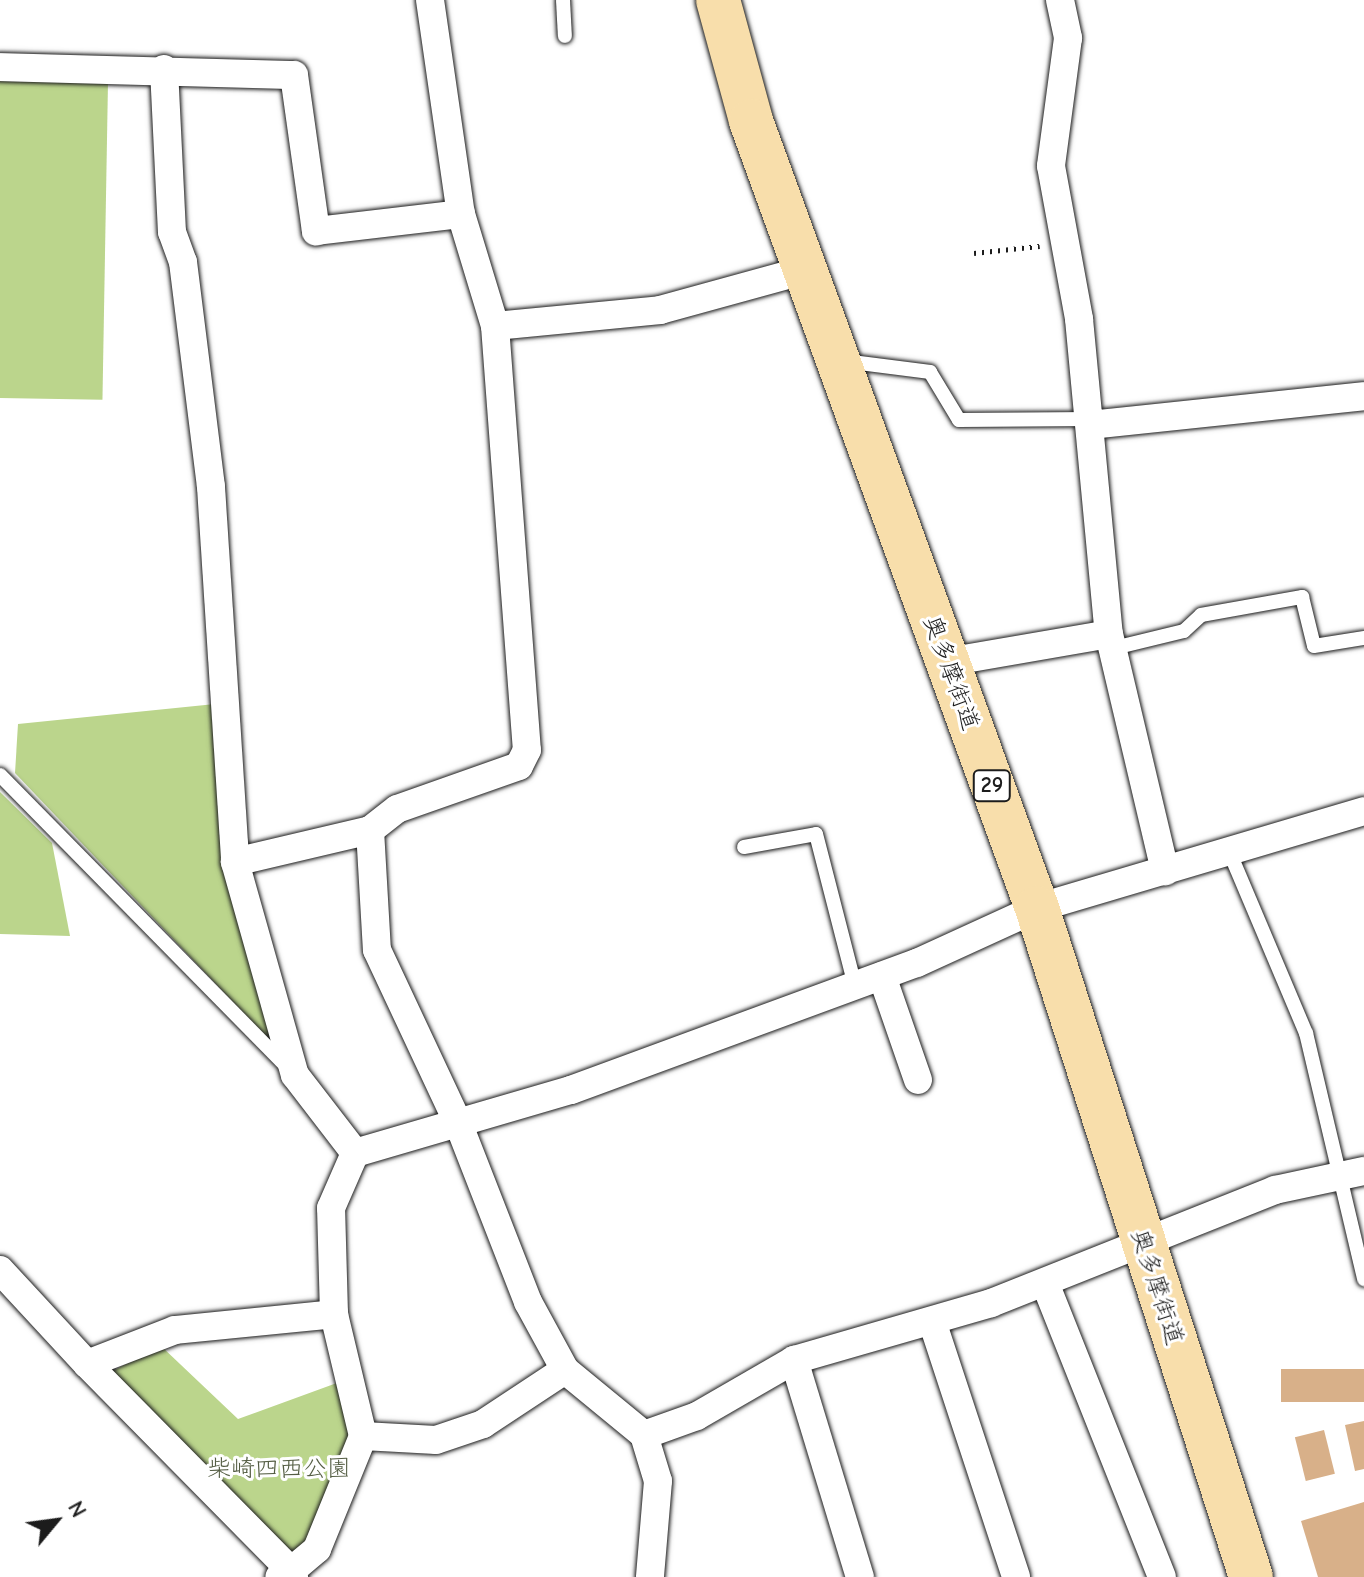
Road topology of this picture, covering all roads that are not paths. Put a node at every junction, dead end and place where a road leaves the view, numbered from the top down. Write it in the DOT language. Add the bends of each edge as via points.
graph roads {
  1 [pos="430,0"];
  2 [pos="563,0"];
  3 [pos="718,0"];
  4 [pos="1060,0"];
  5 [pos="565,36"];
  6 [pos="0,67"];
  7 [pos="164,69"];
  8 [pos="461,214"];
  9 [pos="805,270"];
  10 [pos="495,326"];
  11 [pos="837,360"];
  12 [pos="1364,396"];
  13 [pos="1091,420"];
  14 [pos="1364,638"];
  15 [pos="1112,641"];
  16 [pos="947,662"];
  17 [pos="0,775"];
  18 [pos="1364,811"];
  19 [pos="370,830"];
  20 [pos="744,847"];
  21 [pos="1229,851"];
  22 [pos="235,862"];
  23 [pos="1165,871"];
  24 [pos="1037,908"];
  25 [pos="882,976"];
  26 [pos="855,986"];
  27 [pos="295,1075"];
  28 [pos="918,1080"];
  29 [pos="459,1125"];
  30 [pos="355,1153"];
  31 [pos="1353,1176"];
  32 [pos="1142,1240"];
  33 [pos="0,1270"];
  34 [pos="1364,1279"];
  35 [pos="1045,1283"];
  36 [pos="334,1314"];
  37 [pos="932,1321"];
  38 [pos="794,1360"];
  39 [pos="87,1364"];
  40 [pos="565,1370"];
  41 [pos="644,1435"];
  42 [pos="363,1436"];
  43 [pos="288,1575"];
  44 [pos="1249,1576"];
  45 [pos="650,1577"];
  46 [pos="860,1577"];
  47 [pos="1016,1577"];
  48 [pos="1162,1577"];
  1 -- 8 [label="street"];
  2 -- 5 [label="lane"];
  3 -- 9 [label="main road, 奥多摩街道 / 29" via="736,74"];
  4 -- 13 [label="street" via="1068,38 1051,166"];
  6 -- 7 [label="street"];
  7 -- 8 [label="street" via="294,75 316,231"];
  7 -- 22 [label="street" via="172,232 183,262 211,487"];
  8 -- 10 [label="street"];
  9 -- 10 [label="street" via="660,310"];
  9 -- 11 [label="main road, 奥多摩街道 / 29"];
  10 -- 19 [label="street" via="527,750 519,766 397,809"];
  11 -- 13 [label="lane" via="930,372 959,420"];
  11 -- 16 [label="main road, 奥多摩街道 / 29"];
  12 -- 13 [label="street" via="1099,424"];
  13 -- 15 [label="street"];
  14 -- 15 [label="lane" via="1314,646 1302,597 1201,615 1184,631"];
  15 -- 16 [label="street"];
  15 -- 23 [label="street"];
  16 -- 24 [label="main road, 奥多摩街道 / 29"];
  17 -- 27 [label="lane"];
  18 -- 21 [label="street"];
  19 -- 22 [label="street"];
  19 -- 29 [label="street" via="377,950"];
  20 -- 26 [label="lane" via="816,834"];
  21 -- 23 [label="street"];
  21 -- 31 [label="lane" via="1306,1033"];
  22 -- 27 [label="street"];
  23 -- 24 [label="street"];
  24 -- 25 [label="street"];
  24 -- 32 [label="main road, 奥多摩街道 / 29"];
  25 -- 26 [label="street"];
  25 -- 28 [label="street"];
  26 -- 29 [label="street"];
  27 -- 30 [label="street"];
  29 -- 30 [label="street"];
  29 -- 40 [label="street" via="528,1302"];
  30 -- 36 [label="street" via="331,1208"];
  31 -- 32 [label="street" via="1275,1190"];
  31 -- 34 [label="lane"];
  32 -- 35 [label="street"];
  32 -- 44 [label="main road, 奥多摩街道 / 29"];
  33 -- 39 [label="street"];
  35 -- 37 [label="street"];
  35 -- 48 [label="street"];
  36 -- 39 [label="street" via="175,1330"];
  36 -- 42 [label="street"];
  37 -- 38 [label="street"];
  37 -- 47 [label="street"];
  38 -- 41 [label="street" via="697,1416"];
  38 -- 46 [label="street"];
  39 -- 43 [label="street"];
  40 -- 41 [label="street"];
  40 -- 42 [label="street" via="483,1424 436,1440"];
  41 -- 45 [label="street" via="658,1481"];
  42 -- 43 [label="street" via="317,1549"];
}
